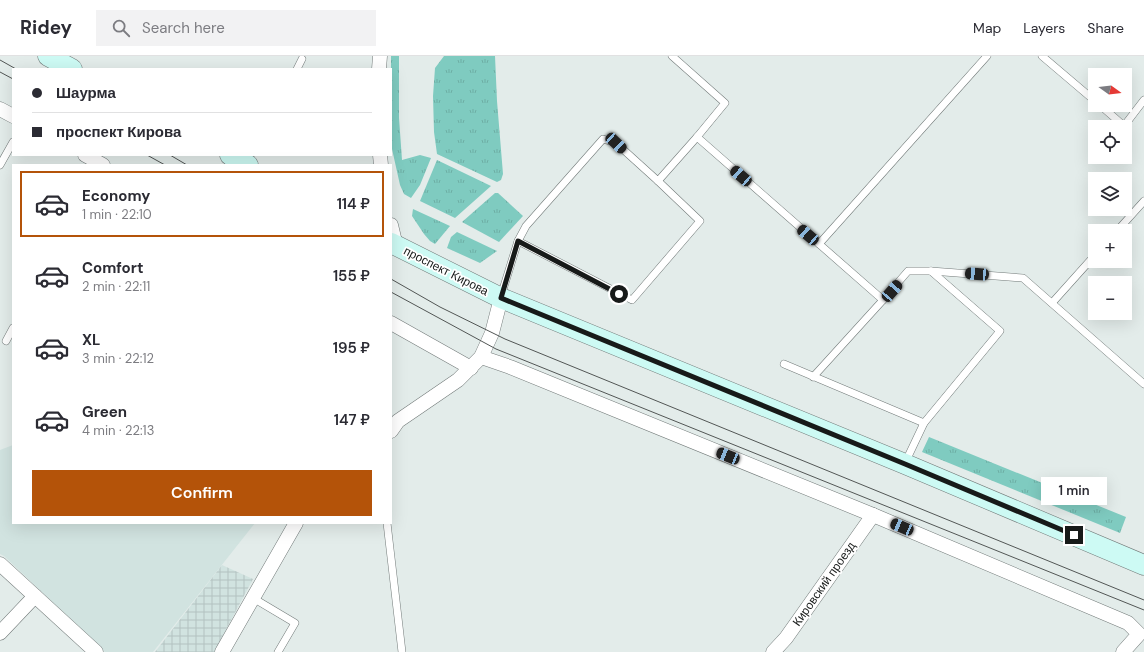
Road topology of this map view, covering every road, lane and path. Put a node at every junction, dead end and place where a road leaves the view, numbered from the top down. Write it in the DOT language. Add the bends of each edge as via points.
graph roads {
  1 [pos="48,56"];
  2 [pos="380,56"];
  3 [pos="672,56"];
  4 [pos="987,56"];
  5 [pos="1042,56"];
  6 [pos="302,59"];
  7 [pos="70,68"];
  8 [pos="298,68"];
  9 [pos="379,68"];
  10 [pos="1088,95"];
  11 [pos="1144,100"];
  12 [pos="0,109"];
  13 [pos="1108,112"];
  14 [pos="12,115"];
  15 [pos="697,137"];
  16 [pos="12,144"];
  17 [pos="87,156"];
  18 [pos="101,164"];
  19 [pos="0,165"];
  20 [pos="658,182"];
  21 [pos="1144,201"];
  22 [pos="1123,224"];
  23 [pos="518,241"];
  24 [pos="393,244"];
  25 [pos="819,244"];
  26 [pos="1088,263"];
  27 [pos="931,271"];
  28 [pos="501,298"];
  29 [pos="883,300"];
  30 [pos="1052,303"];
  31 [pos="392,324"];
  32 [pos="12,330"];
  33 [pos="6,341"];
  34 [pos="481,357"];
  35 [pos="784,364"];
  36 [pos="471,368"];
  37 [pos="813,377"];
  38 [pos="1144,384"];
  39 [pos="924,423"];
  40 [pos="392,430"];
  41 [pos="905,464"];
  42 [pos="873,515"];
  43 [pos="295,524"];
  44 [pos="387,524"];
  45 [pos="0,564"];
  46 [pos="1144,565"];
  47 [pos="36,596"];
  48 [pos="253,598"];
  49 [pos="0,633"];
  50 [pos="1141,635"];
  51 [pos="224,651"];
  52 [pos="96,652"];
  53 [pos="278,652"];
  54 [pos="402,652"];
  55 [pos="773,652"];
  56 [pos="1123,652"];
  1 -- 7 [label="main road"];
  2 -- 9 [label="street"];
  3 -- 15 [label="lane" via="725,103"];
  4 -- 25 [label="lane"];
  5 -- 10 [label="lane"];
  6 -- 8 [label="lane"];
  11 -- 13 [label="lane" via="1124,126"];
  12 -- 14 [label="street"];
  15 -- 20 [label="lane"];
  15 -- 25 [label="lane"];
  16 -- 19 [label="lane"];
  17 -- 18 [label="street"];
  20 -- 23 [label="lane" via="616,143 603,139 526,226"];
  20 -- 23 [label="lane" via="700,221 632,300"];
  21 -- 22 [label="lane"];
  23 -- 28 [label="lane"];
  24 -- 28 [label="main road, проспект Кирова"];
  25 -- 29 [label="lane"];
  26 -- 30 [label="lane"];
  27 -- 29 [label="lane" via="908,272"];
  27 -- 30 [label="lane" via="1024,278"];
  27 -- 39 [label="lane" via="1000,331"];
  28 -- 34 [label="street" via="492,333"];
  28 -- 41 [label="main road, проспект Кирова"];
  29 -- 37 [label="lane"];
  30 -- 38 [label="lane"];
  31 -- 36 [label="street"];
  32 -- 33 [label="lane"];
  34 -- 36 [label="street"];
  34 -- 42 [label="street"];
  35 -- 37 [label="lane"];
  36 -- 40 [label="street" via="458,380 398,421"];
  37 -- 39 [label="lane"];
  39 -- 41 [label="lane"];
  41 -- 46 [label="main road, проспект Кирова"];
  42 -- 50 [label="street" via="1128,622"];
  42 -- 55 [label="street, Кировский проезд" via="786,638"];
  43 -- 48 [label="street"];
  44 -- 54 [label="lane"];
  45 -- 47 [label="street"];
  47 -- 49 [label="street"];
  47 -- 52 [label="street"];
  48 -- 51 [label="street"];
  48 -- 53 [label="lane" via="295,623"];
  50 -- 56 [label="street"];
}
